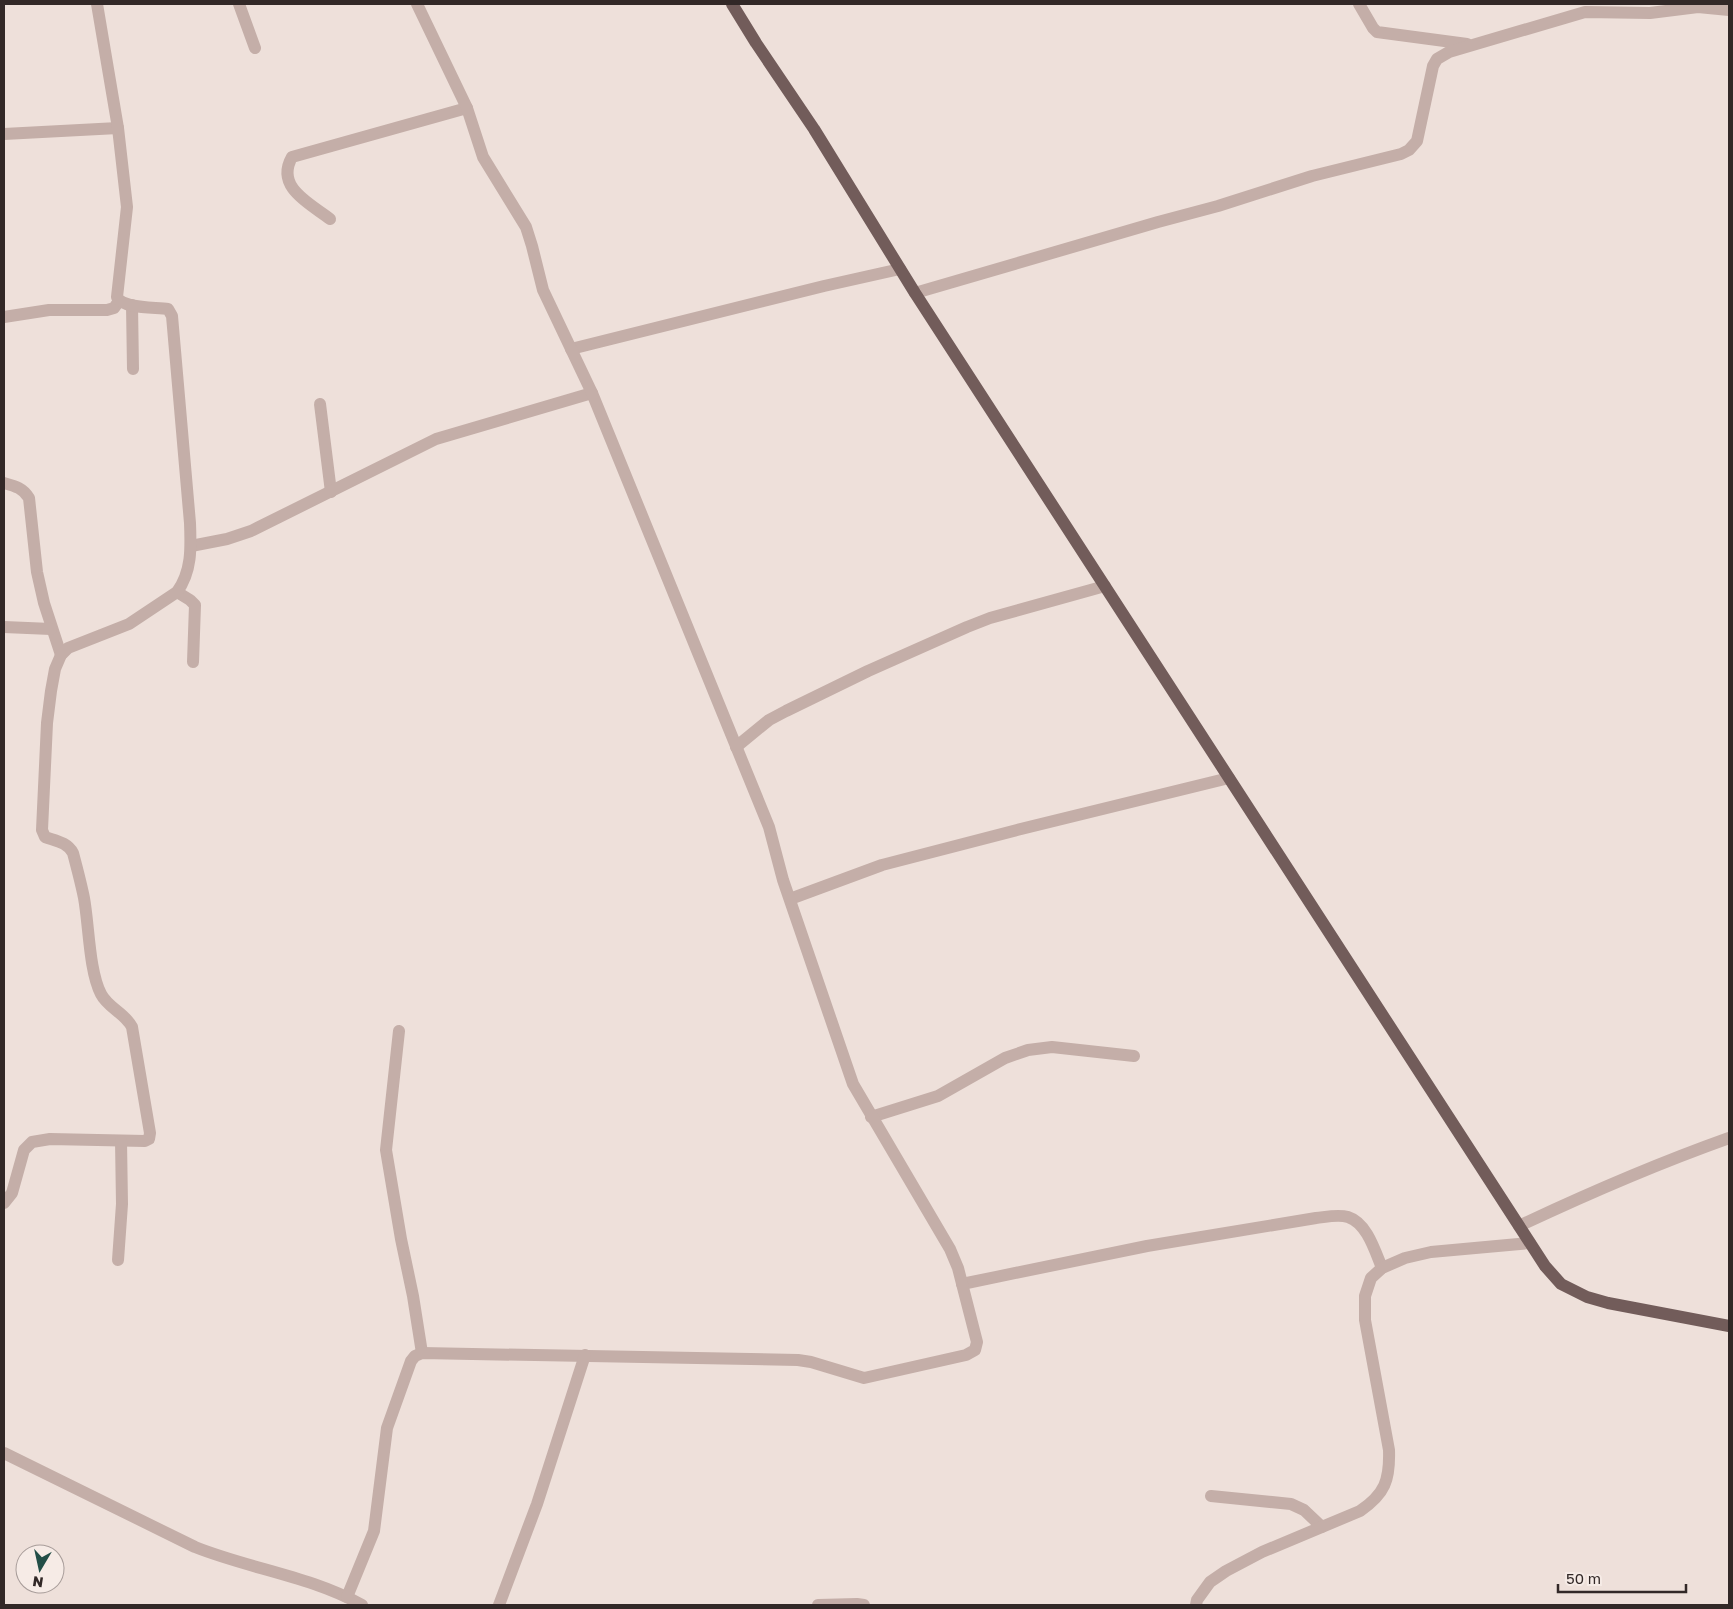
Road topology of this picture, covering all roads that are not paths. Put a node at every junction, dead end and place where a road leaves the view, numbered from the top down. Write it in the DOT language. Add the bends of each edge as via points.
graph roads {
  1 [pos="97,4"];
  2 [pos="239,4"];
  3 [pos="732,4"];
  4 [pos="1360,4"];
  5 [pos="421,5"];
  6 [pos="1729,10"];
  7 [pos="1472,45"];
  8 [pos="256,48"];
  9 [pos="468,108"];
  10 [pos="118,128"];
  11 [pos="4,134"];
  12 [pos="330,219"];
  13 [pos="900,269"];
  14 [pos="916,293"];
  15 [pos="119,301"];
  16 [pos="132,305"];
  17 [pos="4,317"];
  18 [pos="571,349"];
  19 [pos="133,370"];
  20 [pos="592,393"];
  21 [pos="320,404"];
  22 [pos="4,484"];
  23 [pos="331,492"];
  24 [pos="190,546"];
  25 [pos="1105,586"];
  26 [pos="177,592"];
  27 [pos="4,627"];
  28 [pos="51,629"];
  29 [pos="61,654"];
  30 [pos="193,662"];
  31 [pos="736,747"];
  32 [pos="1229,778"];
  33 [pos="790,899"];
  34 [pos="398,1031"];
  35 [pos="1134,1056"];
  36 [pos="871,1116"];
  37 [pos="1729,1138"];
  38 [pos="120,1141"];
  39 [pos="4,1203"];
  40 [pos="1519,1226"];
  41 [pos="1530,1243"];
  42 [pos="118,1260"];
  43 [pos="1382,1268"];
  44 [pos="962,1284"];
  45 [pos="1729,1326"];
  46 [pos="422,1353"];
  47 [pos="586,1355"];
  48 [pos="4,1453"];
  49 [pos="1211,1496"];
  50 [pos="1322,1527"];
  51 [pos="355,1602"];
  52 [pos="500,1605"];
  53 [pos="818,1605"];
  54 [pos="864,1605"];
  55 [pos="1196,1605"];
  1 -- 10 [label="street"];
  2 -- 8 [label="street"];
  3 -- 13 [label="main road"];
  4 -- 7 [label="street" via="1377,32"];
  5 -- 9 [label="street"];
  6 -- 7 [label="street" via="1698,7 1650,13 1585,12"];
  7 -- 14 [label="street" via="1437,59 1431,73 1419,135 1414,146 1400,154 1312,176"];
  9 -- 12 [label="street" via="292,157 288,164 289,184"];
  9 -- 18 [label="street" via="483,157 526,227 542,290"];
  10 -- 11 [label="street"];
  10 -- 15 [label="street" via="127,207 116,292"];
  13 -- 14 [label="main road"];
  13 -- 18 [label="street"];
  14 -- 25 [label="main road"];
  15 -- 16 [label="street"];
  15 -- 17 [label="street" via="114,308 107,310 50,310"];
  16 -- 19 [label="street"];
  16 -- 24 [label="street" via="168,309 172,316"];
  18 -- 20 [label="street"];
  20 -- 23 [label="street" via="436,440"];
  20 -- 31 [label="street"];
  21 -- 23 [label="street"];
  22 -- 28 [label="street" via="25,492 29,498 37,572"];
  23 -- 24 [label="street" via="251,531"];
  24 -- 26 [label="street" via="186,574"];
  25 -- 31 [label="street" via="990,618 958,631 786,711 769,720"];
  25 -- 32 [label="main road"];
  26 -- 29 [label="street" via="129,624 68,648"];
  26 -- 30 [label="street" via="195,605"];
  27 -- 28 [label="street"];
  28 -- 29 [label="street"];
  29 -- 38 [label="street" via="55,669 47,724 42,830 44,837 65,843 73,853 84,898 96,981 101,995 128,1020 132,1028 150,1133 145,1141"];
  31 -- 33 [label="street" via="769,827"];
  32 -- 33 [label="street" via="882,865"];
  32 -- 40 [label="main road"];
  33 -- 36 [label="street" via="853,1084"];
  34 -- 46 [label="street" via="387,1160"];
  35 -- 36 [label="street" via="1052,1047 1028,1050 1005,1058 938,1096"];
  36 -- 44 [label="street" via="950,1250"];
  37 -- 40 [label="street" via="1614,1181"];
  38 -- 39 [label="street" via="50,1139 32,1142 24,1150 12,1193"];
  38 -- 42 [label="street" via="122,1204"];
  40 -- 41 [label="main road"];
  41 -- 43 [label="street" via="1431,1252"];
  41 -- 45 [label="main road" via="1561,1284 1587,1297 1608,1304"];
  43 -- 44 [label="street" via="1362,1228 1356,1221 1338,1216 1147,1246"];
  43 -- 50 [label="street" via="1371,1278 1365,1296 1365,1320 1389,1469 1375,1501"];
  44 -- 47 [label="street" via="978,1342 975,1350 966,1355 870,1378 859,1378 798,1360"];
  46 -- 47 [label="street"];
  46 -- 51 [label="street" via="411,1361 389,1421 374,1531"];
  47 -- 52 [label="street"];
  48 -- 51 [label="street" via="195,1547 313,1584"];
  49 -- 50 [label="street" via="1291,1504 1304,1510"];
  50 -- 55 [label="street" via="1226,1570 1210,1582"];
  53 -- 54 [label="street"];
}
